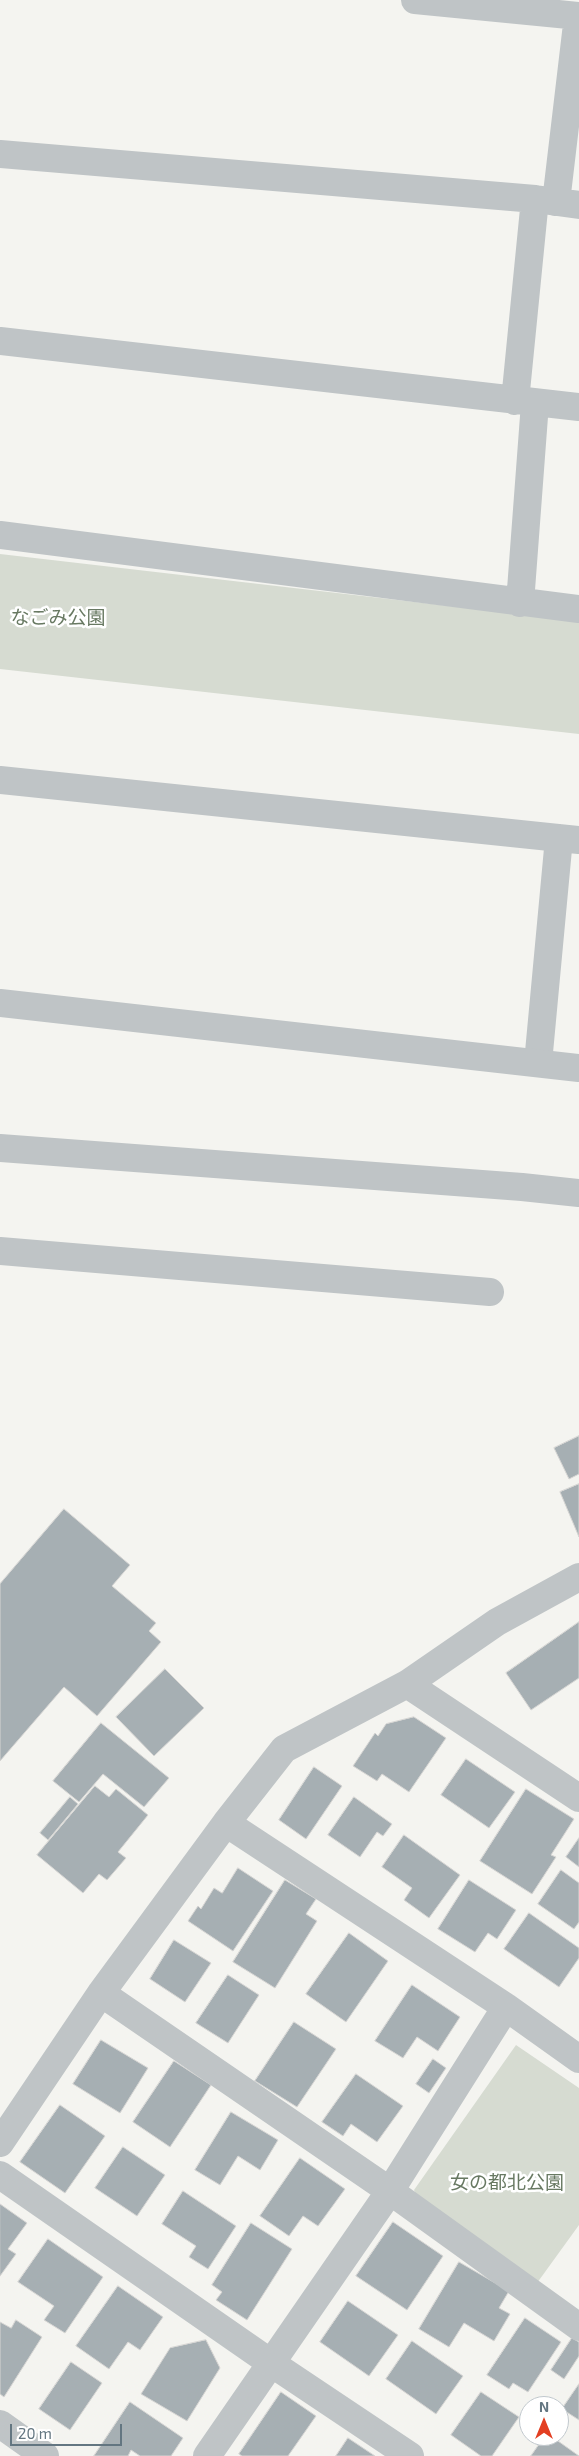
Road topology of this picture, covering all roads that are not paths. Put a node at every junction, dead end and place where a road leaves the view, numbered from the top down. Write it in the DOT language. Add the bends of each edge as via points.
graph roads {
  1 [pos="415,0"];
  2 [pos="547,6"];
  3 [pos="579,16"];
  4 [pos="0,154"];
  5 [pos="556,202"];
  6 [pos="0,341"];
  7 [pos="524,402"];
  8 [pos="579,407"];
  9 [pos="0,535"];
  10 [pos="520,603"];
  11 [pos="579,609"];
  12 [pos="0,780"];
  13 [pos="569,839"];
  14 [pos="0,1003"];
  15 [pos="538,1063"];
  16 [pos="579,1068"];
  17 [pos="0,1148"];
  18 [pos="579,1193"];
  19 [pos="0,1250"];
  20 [pos="490,1292"];
  21 [pos="579,1577"];
  22 [pos="407,1684"];
  23 [pos="579,1798"];
  24 [pos="226,1823"];
  25 [pos="101,1993"];
  26 [pos="506,2007"];
  27 [pos="579,2059"];
  28 [pos="0,2143"];
  29 [pos="0,2175"];
  30 [pos="390,2191"];
  31 [pos="579,2327"];
  32 [pos="271,2363"];
  33 [pos="0,2424"];
  34 [pos="45,2456"];
  35 [pos="207,2456"];
  36 [pos="410,2456"];
  1 -- 2 [label="street"];
  2 -- 3 [label="street"];
  3 -- 5 [label="street"];
  4 -- 5 [label="street"];
  5 -- 7 [label="street"];
  6 -- 7 [label="street"];
  7 -- 8 [label="street"];
  7 -- 10 [label="street"];
  9 -- 10 [label="street"];
  10 -- 11 [label="street"];
  12 -- 13 [label="street"];
  13 -- 15 [label="street"];
  14 -- 15 [label="street"];
  15 -- 16 [label="street"];
  17 -- 18 [label="street"];
  19 -- 20 [label="street"];
  21 -- 22 [label="street" via="497,1622"];
  22 -- 23 [label="street"];
  22 -- 24 [label="street" via="284,1750"];
  24 -- 25 [label="street"];
  24 -- 26 [label="street"];
  25 -- 28 [label="street"];
  25 -- 30 [label="street"];
  26 -- 27 [label="street"];
  26 -- 30 [label="street"];
  29 -- 32 [label="street"];
  30 -- 31 [label="street"];
  30 -- 32 [label="street"];
  32 -- 35 [label="street"];
  32 -- 36 [label="street"];
  33 -- 34 [label="street"];
}
